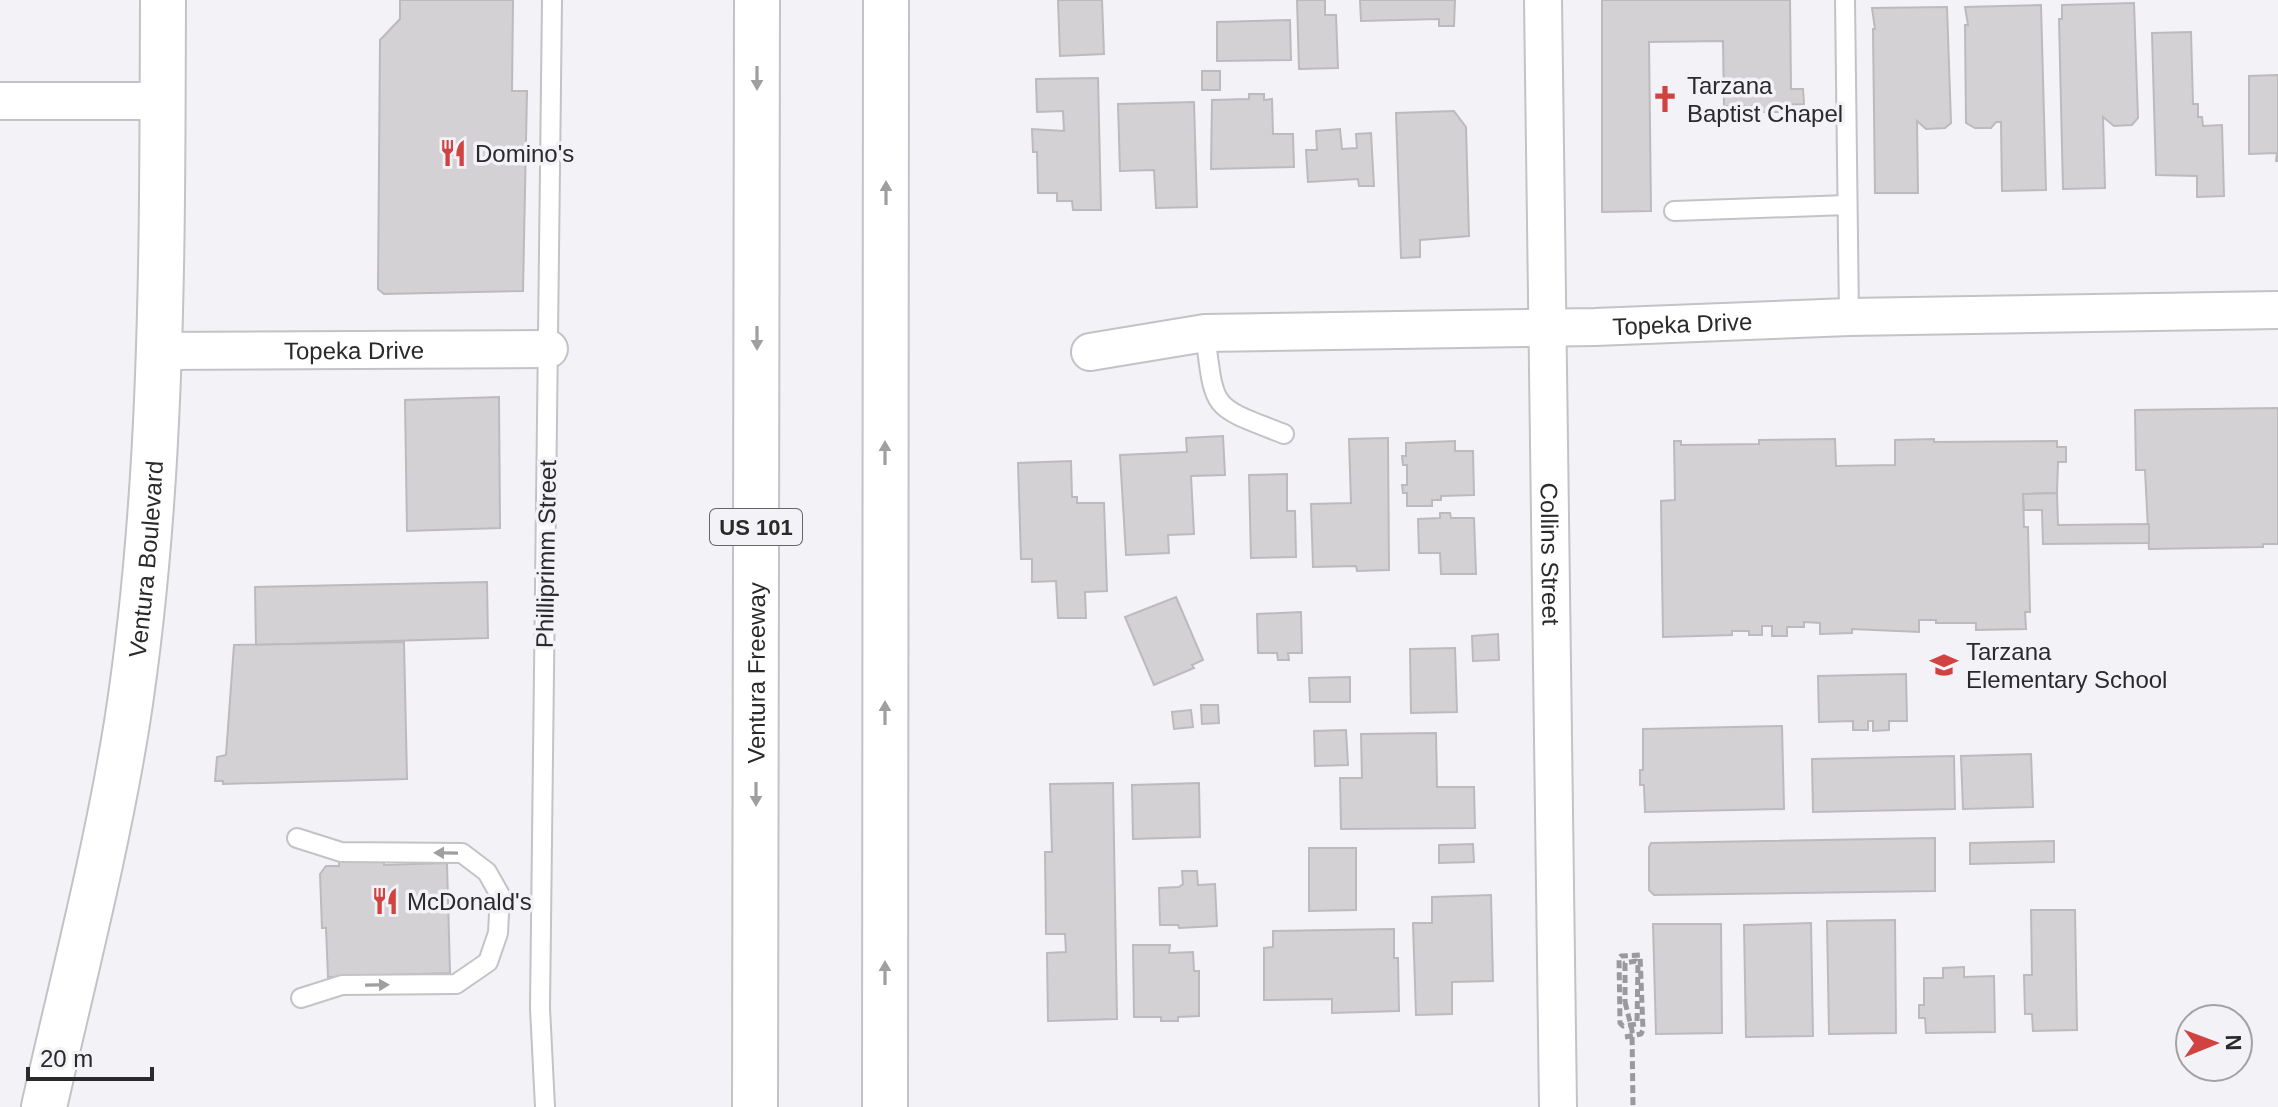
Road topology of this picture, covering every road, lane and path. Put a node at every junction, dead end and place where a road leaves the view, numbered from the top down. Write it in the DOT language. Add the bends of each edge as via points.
graph roads {
  1 [pos="163,0"];
  2 [pos="552,0"];
  3 [pos="757,0"];
  4 [pos="886,0"];
  5 [pos="1543,0"];
  6 [pos="1845,0"];
  7 [pos="0,101"];
  8 [pos="163,101"];
  9 [pos="1847,205"];
  10 [pos="1674,211"];
  11 [pos="2278,310"];
  12 [pos="1849,317"];
  13 [pos="1545,328"];
  14 [pos="1205,333"];
  15 [pos="549,349"];
  16 [pos="158,351"];
  17 [pos="1090,352"];
  18 [pos="1284,434"];
  19 [pos="297,838"];
  20 [pos="301,998"];
  21 [pos="1625,1037"];
  22 [pos="44,1107"];
  23 [pos="545,1107"];
  24 [pos="755,1107"];
  25 [pos="885,1107"];
  26 [pos="1558,1107"];
  27 [pos="1633,1107"];
  1 -- 8 [label="main road, Ventura Boulevard"];
  2 -- 15 [label="lane, Philliprimm Street"];
  3 -- 24 [label="main road, Ventura Freeway / US 101, one-way"];
  25 -- 4 [label="main road, one-way"];
  5 -- 13 [label="street, Collins Street"];
  6 -- 9 [label="lane"];
  7 -- 8 [label="street"];
  8 -- 16 [label="main road, Ventura Boulevard"];
  9 -- 10 [label="lane"];
  9 -- 12 [label="lane"];
  11 -- 12 [label="street, Topeka Drive"];
  12 -- 13 [label="street, Topeka Drive"];
  13 -- 14 [label="street, Topeka Drive"];
  13 -- 26 [label="street, Collins Street"];
  14 -- 17 [label="street, Topeka Drive"];
  14 -- 18 [label="lane" via="1218,403 1229,413"];
  15 -- 16 [label="street, Topeka Drive"];
  15 -- 23 [label="lane, Philliprimm Street" via="540,1008"];
  16 -- 22 [label="main road, Ventura Boulevard" via="149,513 127,722 92,909"];
  20 -- 19 [label="lane, one-way" via="342,985 456,984 488,962 498,933 500,895 487,872 462,853 341,852"];
  21 -- 27 [label="path, bridge" via="1633,1035 1641,1034 1643,1030 1640,955 1619,958 1623,1026 1637,1024 1639,1021 1638,963 1625,963 1625,1002 1629,1016 1632,1030 1632,1045 1633,1061"];
}
